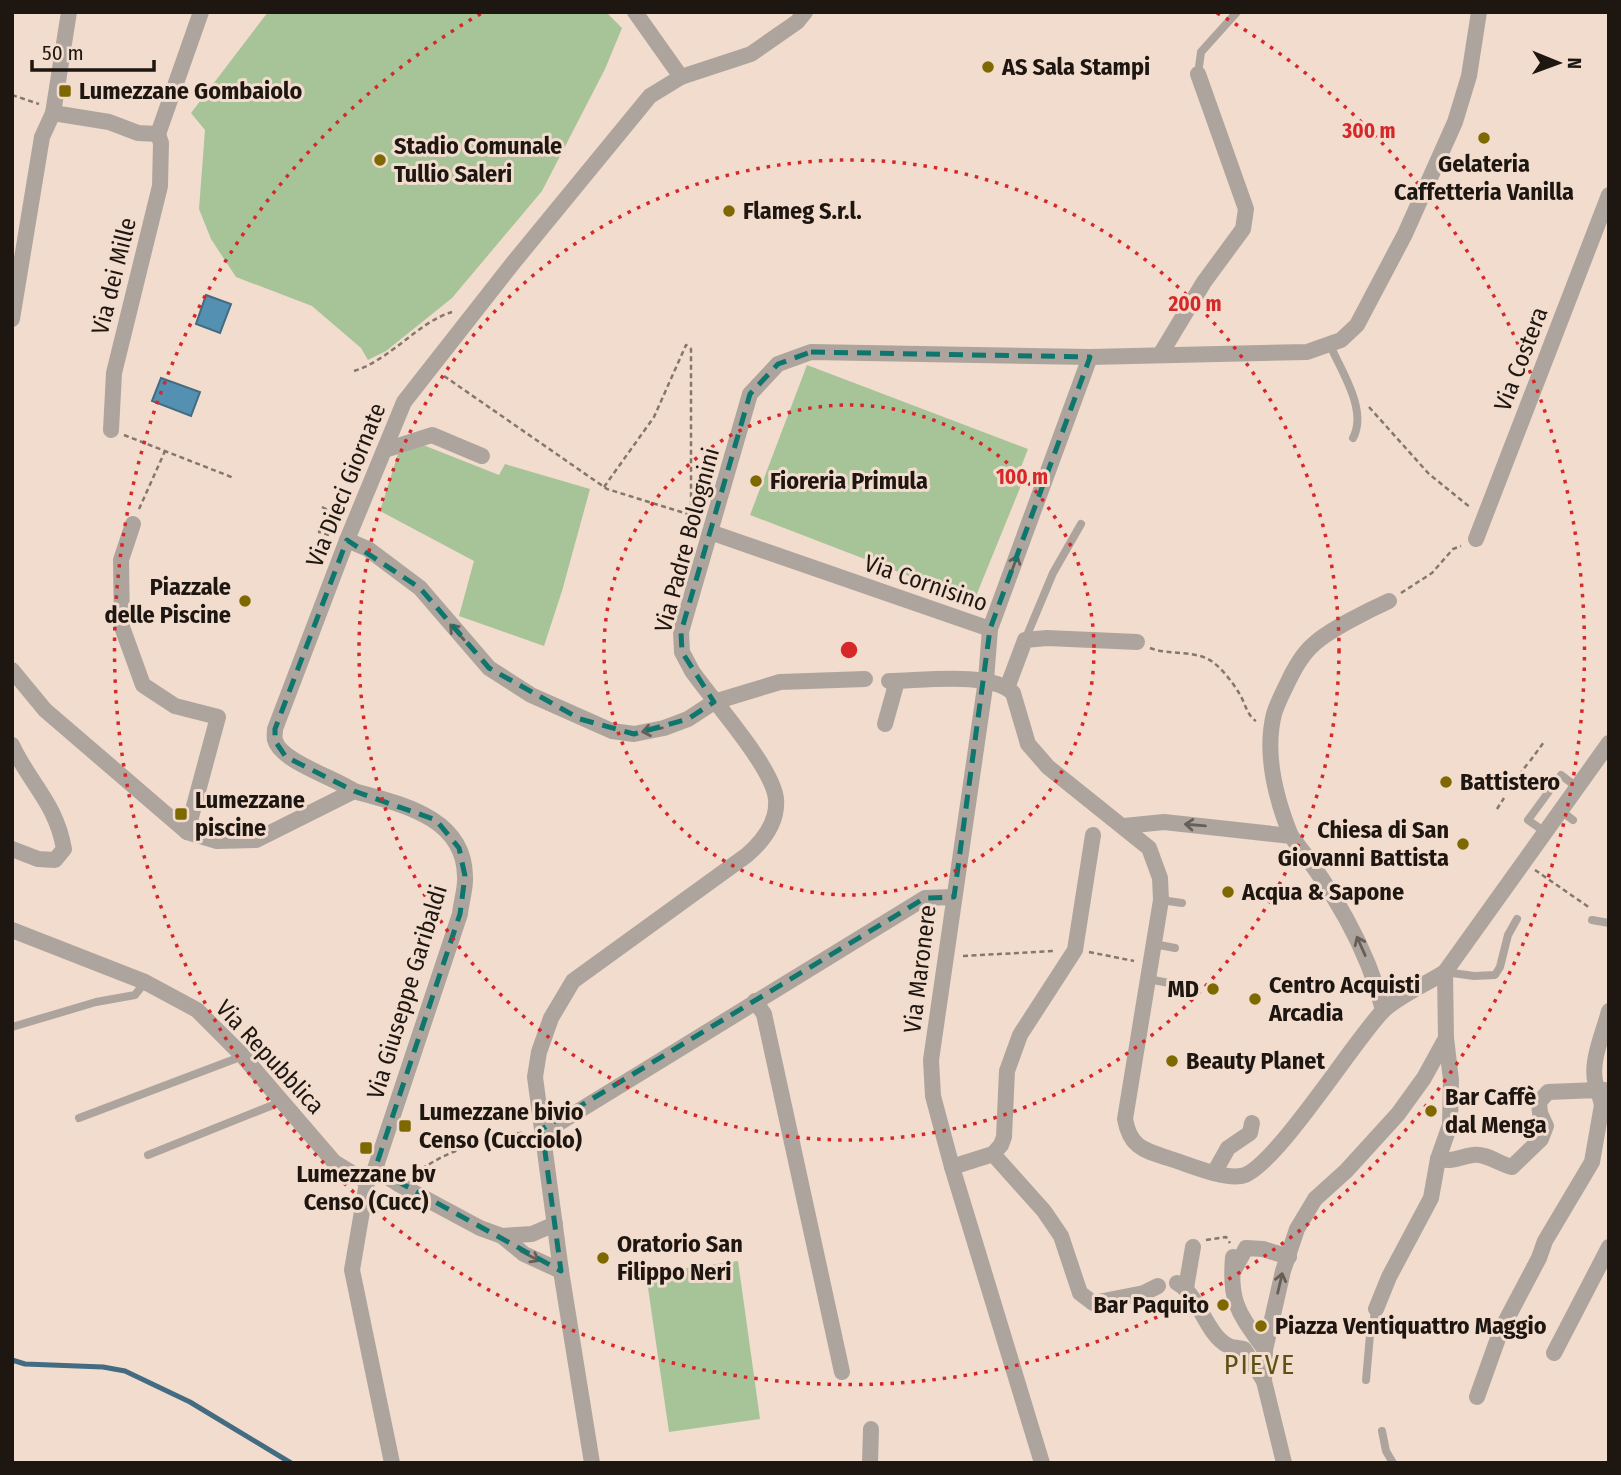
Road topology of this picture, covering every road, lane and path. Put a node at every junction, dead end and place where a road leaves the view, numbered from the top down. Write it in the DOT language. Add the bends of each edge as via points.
graph roads {
  1 [pos="69,12"];
  2 [pos="201,12"];
  3 [pos="635,12"];
  4 [pos="805,12"];
  5 [pos="1237,12"];
  6 [pos="1479,12"];
  7 [pos="1198,74"];
  8 [pos="681,77"];
  9 [pos="12,95"];
  10 [pos="53,110"];
  11 [pos="158,134"];
  12 [pos="1609,195"];
  13 [pos="471,317"];
  14 [pos="12,318"];
  15 [pos="1330,345"];
  16 [pos="1160,355"];
  17 [pos="1090,357"];
  18 [pos="354,371"];
  19 [pos="439,382"];
  20 [pos="1367,403"];
  21 [pos="111,430"];
  22 [pos="1353,438"];
  23 [pos="385,450"];
  24 [pos="164,451"];
  25 [pos="482,456"];
  26 [pos="233,478"];
  27 [pos="604,487"];
  28 [pos="321,507"];
  29 [pos="691,515"];
  30 [pos="1484,519"];
  31 [pos="133,524"];
  32 [pos="1081,524"];
  33 [pos="710,532"];
  34 [pos="1476,539"];
  35 [pos="347,540"];
  36 [pos="1389,601"];
  37 [pos="990,629"];
  38 [pos="1025,640"];
  39 [pos="1137,642"];
  40 [pos="12,670"];
  41 [pos="865,679"];
  42 [pos="986,680"];
  43 [pos="1007,688"];
  44 [pos="714,702"];
  45 [pos="885,724"];
  46 [pos="1271,729"];
  47 [pos="1544,742"];
  48 [pos="1609,743"];
  49 [pos="12,745"];
  50 [pos="1519,775"];
  51 [pos="1577,788"];
  52 [pos="354,791"];
  53 [pos="1504,798"];
  54 [pos="1497,809"];
  55 [pos="1124,825"];
  56 [pos="187,832"];
  57 [pos="1545,832"];
  58 [pos="1093,835"];
  59 [pos="1291,836"];
  60 [pos="12,849"];
  61 [pos="1549,880"];
  62 [pos="954,897"];
  63 [pos="1575,898"];
  64 [pos="1161,900"];
  65 [pos="1182,903"];
  66 [pos="1517,919"];
  67 [pos="1592,920"];
  68 [pos="1609,923"];
  69 [pos="12,930"];
  70 [pos="1154,944"];
  71 [pos="1175,948"];
  72 [pos="1075,950"];
  73 [pos="946,957"];
  74 [pos="1149,972"];
  75 [pos="1445,972"];
  76 [pos="145,982"];
  77 [pos="1169,983"];
  78 [pos="755,1001"];
  79 [pos="1383,1010"];
  80 [pos="1609,1011"];
  81 [pos="12,1027"];
  82 [pos="1446,1038"];
  83 [pos="242,1054"];
  84 [pos="1603,1090"];
  85 [pos="280,1098"];
  86 [pos="79,1118"];
  87 [pos="1252,1123"];
  88 [pos="542,1129"];
  89 [pos="993,1154"];
  90 [pos="148,1155"];
  91 [pos="1438,1159"];
  92 [pos="952,1167"];
  93 [pos="1214,1173"];
  94 [pos="371,1175"];
  95 [pos="400,1185"];
  96 [pos="555,1224"];
  97 [pos="502,1236"];
  98 [pos="1193,1247"];
  99 [pos="1609,1248"];
  100 [pos="1233,1257"];
  101 [pos="1289,1257"];
  102 [pos="561,1271"];
  103 [pos="1232,1274"];
  104 [pos="1158,1286"];
  105 [pos="1377,1309"];
  106 [pos="1265,1350"];
  107 [pos="1553,1353"];
  108 [pos="842,1372"];
  109 [pos="1366,1380"];
  110 [pos="1264,1381"];
  111 [pos="1477,1397"];
  112 [pos="871,1429"];
  113 [pos="1382,1431"];
  114 [pos="1286,1461"];
  115 [pos="392,1463"];
  116 [pos="592,1463"];
  117 [pos="870,1463"];
  118 [pos="1042,1463"];
  119 [pos="1394,1463"];
  1 -- 10 [label="street"];
  2 -- 11 [label="street, Via dei Mille"];
  3 -- 8 [label="street"];
  4 -- 8 [label="street, Via Dieci Giornate" via="751,54"];
  5 -- 7 [label="lane" via="1201,52"];
  6 -- 15 [label="street, Via Padre Bolognini" via="1469,76 1433,172 1357,325"];
  7 -- 16 [label="street" via="1246,209 1243,229"];
  8 -- 13 [label="street, Via Dieci Giornate" via="650,96"];
  9 -- 10 [label="path"];
  10 -- 11 [label="street"];
  10 -- 14 [label="street" via="41,137"];
  11 -- 21 [label="street, Via dei Mille" via="160,186 114,373"];
  12 -- 30 [label="street, Via Costera"];
  13 -- 18 [label="path" via="459,310 446,314 371,366"];
  13 -- 23 [label="street, Via Dieci Giornate" via="404,402"];
  15 -- 16 [label="street, Via Padre Bolognini" via="1307,352"];
  15 -- 22 [label="lane" via="1357,407"];
  16 -- 17 [label="street, Via Padre Bolognini"];
  17 -- 33 [label="street, Via Padre Bolognini" via="811,352 778,365 750,394"];
  37 -- 17 [label="street, one-way"];
  19 -- 27 [label="path" via="445,375"];
  20 -- 30 [label="path" via="1429,474"];
  21 -- 24 [label="path"];
  23 -- 25 [label="street" via="432,435"];
  23 -- 35 [label="street, Via Dieci Giornate"];
  24 -- 26 [label="path"];
  24 -- 31 [label="path"];
  27 -- 29 [label="path"];
  27 -- 29 [label="path" via="654,417 686,345 691,349"];
  28 -- 35 [label="path" via="326,509 319,531"];
  29 -- 33 [label="path"];
  30 -- 34 [label="street, Via Costera"];
  31 -- 56 [label="street" via="121,560 122,627 143,685 175,706 218,718"];
  32 -- 38 [label="lane" via="1053,573"];
  33 -- 37 [label="street, Via Cornisino"];
  33 -- 44 [label="street, Via Padre Bolognini" via="681,632 682,652"];
  34 -- 36 [label="path" via="1453,549 1432,573"];
  44 -- 35 [label="street, one-way" via="688,719 634,734 612,732 580,719 489,668 420,588 368,549"];
  35 -- 52 [label="street, Via Dieci Giornate" via="275,729 275,741 286,757"];
  36 -- 46 [label="street" via="1314,644 1292,673"];
  37 -- 42 [label="street, Via Cornisino"];
  38 -- 39 [label="street"];
  38 -- 43 [label="street"];
  39 -- 46 [label="path" via="1163,653 1201,655 1214,663 1239,692 1251,719"];
  40 -- 56 [label="street" via="45,710"];
  41 -- 44 [label="street" via="780,682"];
  42 -- 43 [label="street"];
  42 -- 45 [label="street" via="893,681"];
  42 -- 62 [label="street, Via Cornisino"];
  43 -- 55 [label="street" via="1013,693 1028,744 1048,767"];
  44 -- 88 [label="street, Via Padre Bolognini" via="768,774 776,800 771,825 747,855 573,981 538,1052 535,1077"];
  46 -- 59 [label="street" via="1275,788"];
  47 -- 50 [label="path"];
  48 -- 51 [label="street"];
  49 -- 60 [label="street" via="61,828 64,849 55,860"];
  51 -- 57 [label="street" via="1567,816"];
  51 -- 57 [label="lane" via="1561,775 1528,820"];
  52 -- 56 [label="street" via="256,840 217,841"];
  52 -- 94 [label="street, Via Giuseppe Garibaldi" via="411,807 436,820 459,848 465,876 460,914"];
  53 -- 54 [label="path"];
  59 -- 55 [label="street, one-way" via="1164,822"];
  55 -- 64 [label="street" via="1149,848 1160,878"];
  57 -- 75 [label="street"];
  58 -- 72 [label="street"];
  79 -- 59 [label="street, one-way" via="1374,976 1353,930"];
  61 -- 63 [label="path"];
  62 -- 73 [label="street, Via Maronere"];
  62 -- 78 [label="street, Via Maronere" via="925,898"];
  64 -- 65 [label="lane"];
  64 -- 70 [label="street"];
  66 -- 75 [label="lane" via="1495,975"];
  67 -- 68 [label="lane"];
  69 -- 76 [label="street, Via Repubblica"];
  70 -- 71 [label="lane"];
  70 -- 74 [label="street"];
  72 -- 73 [label="path"];
  72 -- 74 [label="path"];
  72 -- 89 [label="street" via="1020,1035 1007,1071 1004,1137"];
  73 -- 92 [label="street, Via Maronere" via="931,1060 933,1096"];
  74 -- 77 [label="lane"];
  74 -- 93 [label="street" via="1125,1119 1128,1133 1147,1152"];
  75 -- 79 [label="street"];
  75 -- 82 [label="street"];
  76 -- 81 [label="lane" via="135,995"];
  76 -- 83 [label="street, Via Repubblica" via="197,1010"];
  78 -- 88 [label="street, Via Maronere" via="559,1123"];
  78 -- 108 [label="street" via="764,1014"];
  79 -- 93 [label="street" via="1258,1168 1241,1176"];
  80 -- 84 [label="street" via="1594,1070 1594,1081"];
  82 -- 91 [label="street" via="1450,1125"];
  82 -- 101 [label="street" via="1398,1114 1315,1199 1297,1228"];
  83 -- 85 [label="street, Via Repubblica"];
  83 -- 86 [label="lane"];
  84 -- 91 [label="street" via="1548,1092 1539,1102 1546,1126 1541,1139 1512,1167 1473,1154 1453,1162"];
  84 -- 111 [label="street" via="1592,1163 1545,1241 1501,1331"];
  85 -- 90 [label="lane" via="273,1105"];
  85 -- 94 [label="street, Via Repubblica" via="334,1162"];
  87 -- 93 [label="street" via="1250,1133 1228,1148"];
  88 -- 95 [label="path" via="476,1142 425,1166"];
  88 -- 96 [label="street, Via Padre Bolognini"];
  89 -- 92 [label="street"];
  89 -- 104 [label="street" via="1061,1236 1080,1293 1093,1303"];
  91 -- 105 [label="street" via="1431,1198"];
  92 -- 118 [label="street, Via Maronere"];
  94 -- 95 [label="street"];
  94 -- 115 [label="street, Via Giuseppe Garibaldi" via="352,1270"];
  95 -- 97 [label="street"];
  96 -- 97 [label="street" via="532,1234"];
  96 -- 102 [label="street, Via Padre Bolognini"];
  97 -- 102 [label="street, one-way" via="524,1254"];
  98 -- 100 [label="path" via="1196,1242 1226,1237"];
  98 -- 110 [label="street" via="1181,1285 1226,1345 1244,1349"];
  99 -- 107 [label="street"];
  100 -- 103 [label="street"];
  101 -- 103 [label="street" via="1246,1248"];
  106 -- 101 [label="street, one-way"];
  102 -- 116 [label="street, Via Padre Bolognini"];
  103 -- 106 [label="street" via="1238,1312"];
  105 -- 109 [label="lane"];
  106 -- 110 [label="street"];
  110 -- 114 [label="street"];
  112 -- 117 [label="street"];
  113 -- 119 [label="lane"];
}
